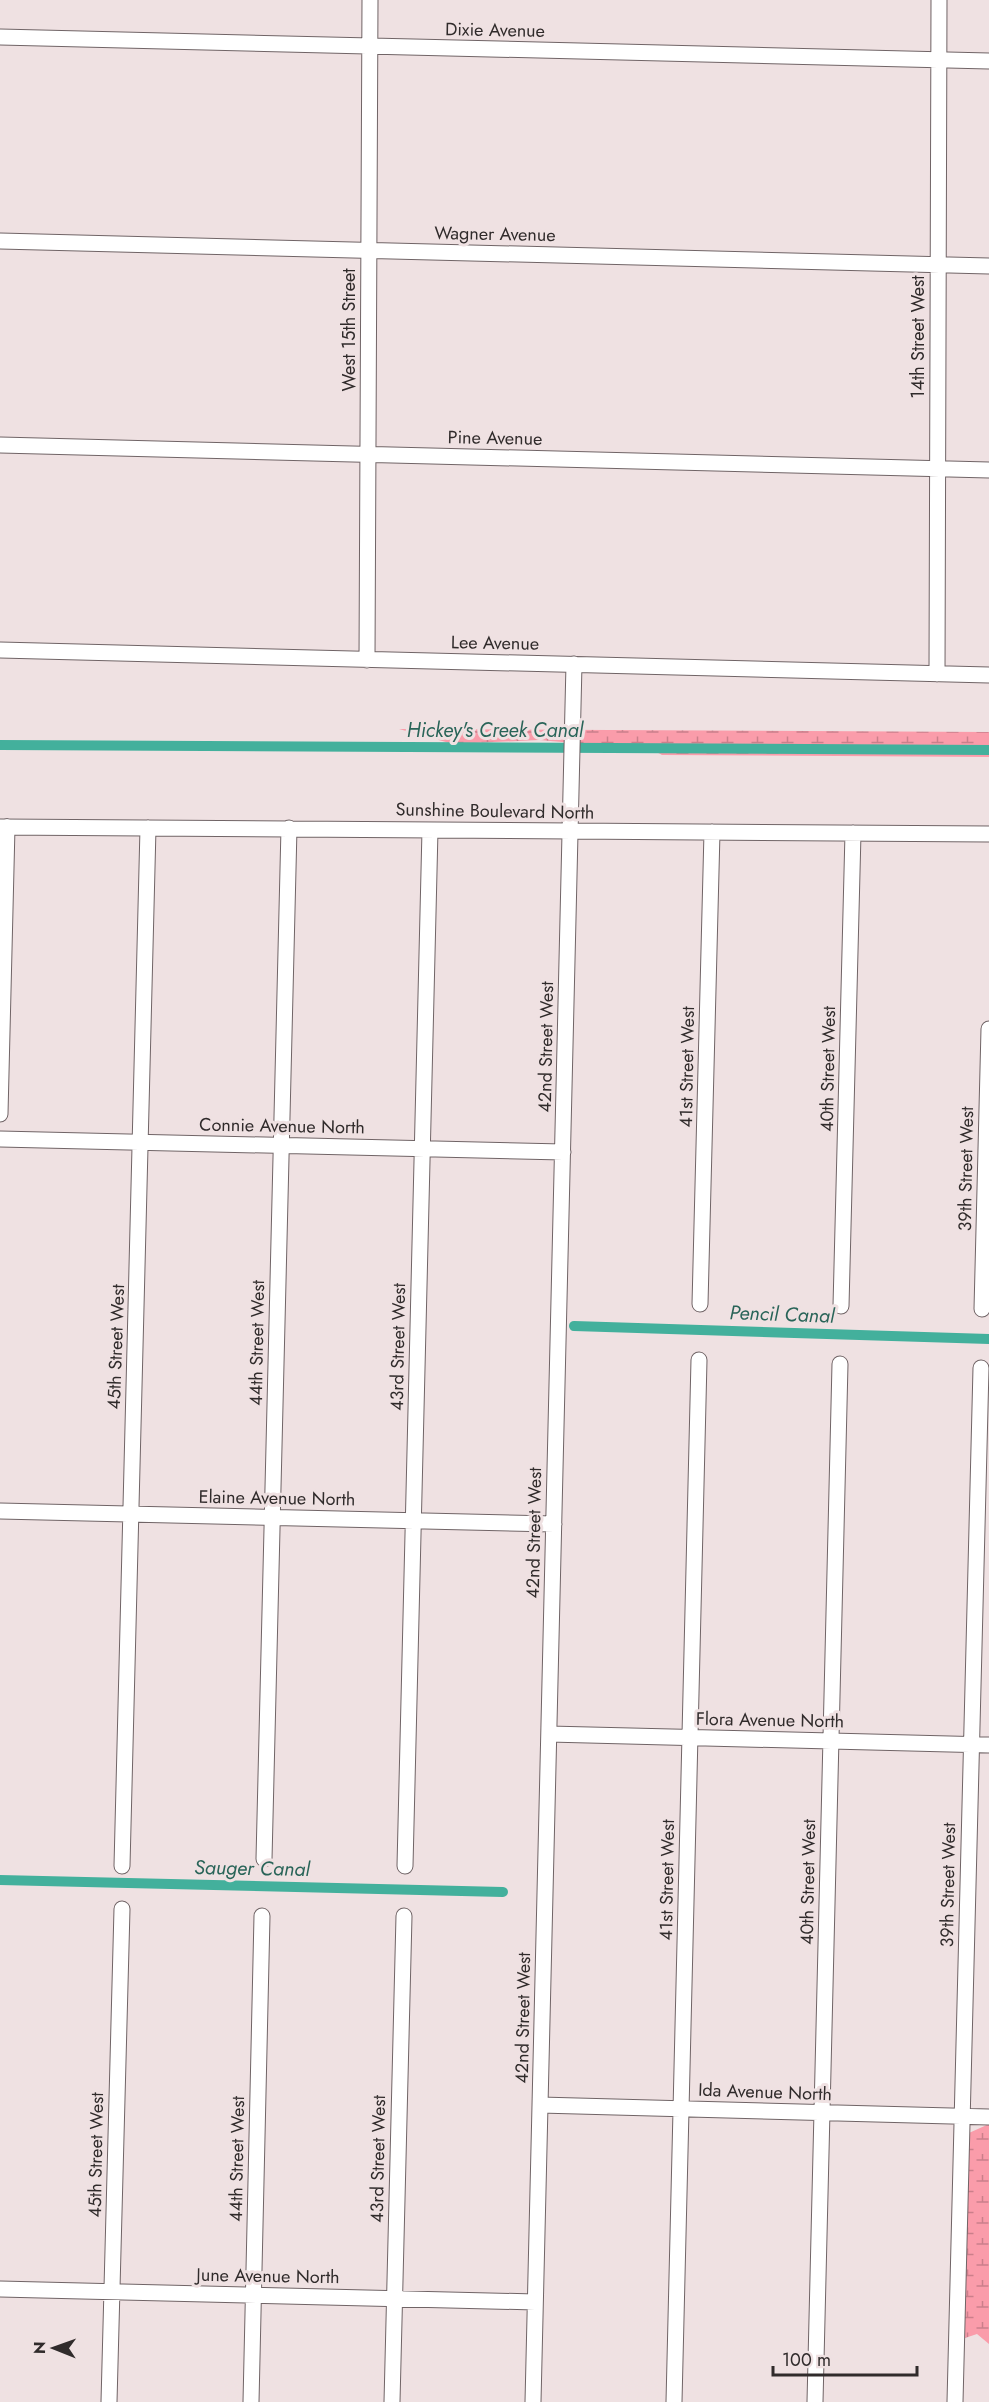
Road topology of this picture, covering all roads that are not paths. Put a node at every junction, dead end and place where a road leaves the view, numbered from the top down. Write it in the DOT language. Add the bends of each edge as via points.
graph roads {
  1 [pos="370,0"];
  2 [pos="939,0"];
  3 [pos="0,37"];
  4 [pos="370,46"];
  5 [pos="939,60"];
  6 [pos="989,61"];
  7 [pos="0,241"];
  8 [pos="369,250"];
  9 [pos="938,265"];
  10 [pos="989,266"];
  11 [pos="0,446"];
  12 [pos="368,455"];
  13 [pos="937,469"];
  14 [pos="989,470"];
  15 [pos="0,650"];
  16 [pos="367,660"];
  17 [pos="574,664"];
  18 [pos="937,674"];
  19 [pos="989,675"];
  20 [pos="4,827"];
  21 [pos="148,828"];
  22 [pos="289,828"];
  23 [pos="430,830"];
  24 [pos="571,831"];
  25 [pos="712,832"];
  26 [pos="853,833"];
  27 [pos="989,834"];
  28 [pos="2,956"];
  29 [pos="989,1029"];
  30 [pos="0,1096"];
  31 [pos="0,1114"];
  32 [pos="0,1139"];
  33 [pos="141,1142"];
  34 [pos="282,1146"];
  35 [pos="422,1149"];
  36 [pos="563,1152"];
  37 [pos="700,1304"];
  38 [pos="841,1306"];
  39 [pos="982,1310"];
  40 [pos="699,1360"];
  41 [pos="840,1364"];
  42 [pos="981,1368"];
  43 [pos="0,1511"];
  44 [pos="131,1514"];
  45 [pos="272,1518"];
  46 [pos="414,1521"];
  47 [pos="554,1524"];
  48 [pos="549,1734"];
  49 [pos="689,1738"];
  50 [pos="831,1741"];
  51 [pos="971,1744"];
  52 [pos="989,1745"];
  53 [pos="264,1859"];
  54 [pos="122,1866"];
  55 [pos="405,1866"];
  56 [pos="122,1909"];
  57 [pos="262,1916"];
  58 [pos="404,1916"];
  59 [pos="540,2105"];
  60 [pos="681,2109"];
  61 [pos="822,2113"];
  62 [pos="963,2116"];
  63 [pos="989,2117"];
  64 [pos="0,2289"];
  65 [pos="113,2292"];
  66 [pos="253,2295"];
  67 [pos="394,2299"];
  68 [pos="535,2302"];
  69 [pos="109,2402"];
  70 [pos="250,2402"];
  71 [pos="392,2402"];
  72 [pos="533,2402"];
  73 [pos="674,2402"];
  74 [pos="815,2402"];
  75 [pos="956,2402"];
  1 -- 4 [label="street, West 15th Street"];
  2 -- 5 [label="street, 14th Street West"];
  3 -- 4 [label="street, Dixie Avenue"];
  4 -- 5 [label="street, Dixie Avenue"];
  4 -- 8 [label="street, West 15th Street"];
  5 -- 6 [label="street, Dixie Avenue"];
  5 -- 9 [label="street, 14th Street West"];
  7 -- 8 [label="street, Wagner Avenue"];
  8 -- 9 [label="street, Wagner Avenue"];
  8 -- 12 [label="street, West 15th Street"];
  9 -- 10 [label="street, Wagner Avenue"];
  9 -- 13 [label="street, 14th Street West"];
  11 -- 12 [label="street, Pine Avenue"];
  12 -- 13 [label="street, Pine Avenue"];
  12 -- 16 [label="street, West 15th Street"];
  13 -- 14 [label="street, Pine Avenue"];
  13 -- 18 [label="street, 14th Street West"];
  15 -- 16 [label="street, Lee Avenue"];
  16 -- 17 [label="street, Lee Avenue"];
  17 -- 18 [label="street, Lee Avenue"];
  17 -- 24 [label="street, 42nd Street West"];
  18 -- 19 [label="street, Lee Avenue"];
  20 -- 21 [label="street, Sunshine Boulevard North"];
  20 -- 28 [label="street"];
  21 -- 22 [label="street, Sunshine Boulevard North"];
  21 -- 33 [label="street, 45th Street West"];
  22 -- 23 [label="street, Sunshine Boulevard North"];
  22 -- 34 [label="street, 44th Street West"];
  23 -- 24 [label="street, Sunshine Boulevard North"];
  23 -- 35 [label="street, 43rd Street West"];
  24 -- 25 [label="street, Sunshine Boulevard North"];
  24 -- 36 [label="street, 42nd Street West"];
  25 -- 26 [label="street, Sunshine Boulevard North"];
  25 -- 37 [label="street, 41st Street West"];
  26 -- 27 [label="street, Sunshine Boulevard North"];
  26 -- 38 [label="street, 40th Street West"];
  28 -- 30 [label="street"];
  29 -- 39 [label="street, 39th Street West"];
  30 -- 31 [label="street"];
  32 -- 33 [label="street, Connie Avenue North"];
  33 -- 34 [label="street, Connie Avenue North"];
  33 -- 44 [label="street, 45th Street West"];
  34 -- 35 [label="street, Connie Avenue North"];
  34 -- 45 [label="street, 44th Street West"];
  35 -- 36 [label="street, Connie Avenue North"];
  35 -- 46 [label="street, 43rd Street West"];
  36 -- 47 [label="street, 42nd Street West"];
  40 -- 49 [label="street, 41st Street West"];
  41 -- 50 [label="street, 40th Street West"];
  42 -- 51 [label="street, 39th Street West"];
  43 -- 44 [label="street, Elaine Avenue North"];
  44 -- 45 [label="street, Elaine Avenue North"];
  44 -- 54 [label="street, 45th Street West"];
  45 -- 46 [label="street, Elaine Avenue North"];
  45 -- 53 [label="street, 44th Street West"];
  46 -- 47 [label="street, Elaine Avenue North"];
  46 -- 55 [label="street, 43rd Street West"];
  47 -- 48 [label="street, 42nd Street West"];
  48 -- 49 [label="street, Flora Avenue North"];
  48 -- 59 [label="street, 42nd Street West"];
  49 -- 50 [label="street, Flora Avenue North"];
  49 -- 60 [label="street, 41st Street West"];
  50 -- 51 [label="street, Flora Avenue North"];
  50 -- 61 [label="street, 40th Street West"];
  51 -- 52 [label="street, Flora Avenue North"];
  51 -- 62 [label="street, 39th Street West"];
  56 -- 65 [label="street, 45th Street West"];
  57 -- 66 [label="street, 44th Street West"];
  58 -- 67 [label="street, 43rd Street West"];
  59 -- 60 [label="street, Ida Avenue North"];
  59 -- 68 [label="street, 42nd Street West"];
  60 -- 61 [label="street, Ida Avenue North"];
  60 -- 73 [label="street, 41st Street West"];
  61 -- 62 [label="street, Ida Avenue North"];
  61 -- 74 [label="street, 40th Street West"];
  62 -- 63 [label="street, Ida Avenue North"];
  62 -- 75 [label="street, 39th Street West"];
  64 -- 65 [label="street, June Avenue North"];
  65 -- 66 [label="street, June Avenue North"];
  65 -- 69 [label="street, 45th Street West"];
  66 -- 67 [label="street, June Avenue North"];
  66 -- 70 [label="street, 44th Street West"];
  67 -- 68 [label="street, June Avenue North"];
  67 -- 71 [label="street, 43rd Street West"];
  68 -- 72 [label="street, 42nd Street West"];
}
